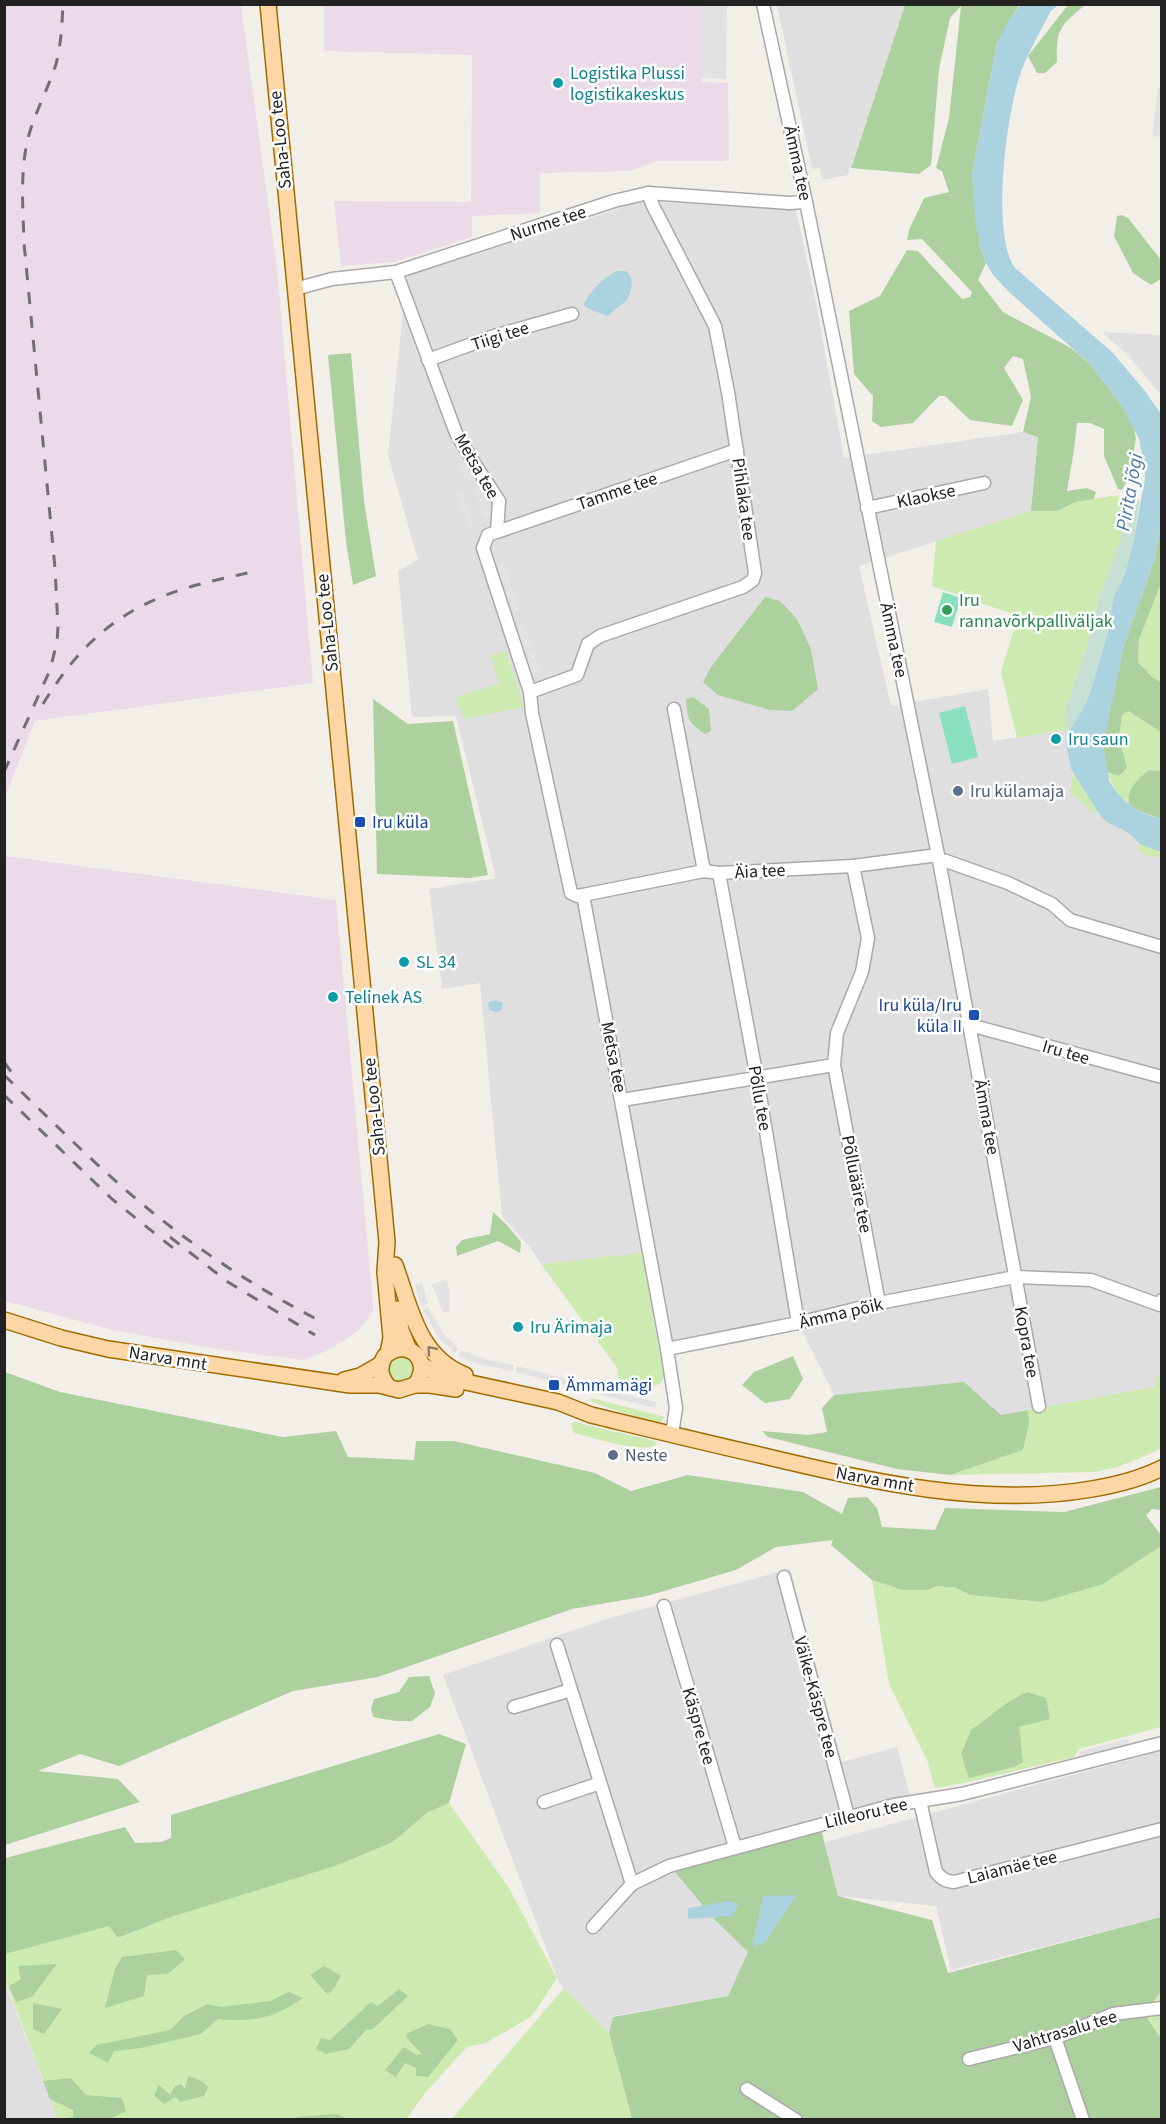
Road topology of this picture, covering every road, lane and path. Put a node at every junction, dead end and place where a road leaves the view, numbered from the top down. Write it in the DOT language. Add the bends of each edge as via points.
graph roads {
  1 [pos="268,4"];
  2 [pos="763,4"];
  3 [pos="648,193"];
  4 [pos="806,202"];
  5 [pos="396,272"];
  6 [pos="295,289"];
  7 [pos="572,314"];
  8 [pos="429,360"];
  9 [pos="737,450"];
  10 [pos="984,483"];
  11 [pos="867,508"];
  12 [pos="497,531"];
  13 [pos="530,692"];
  14 [pos="675,709"];
  15 [pos="939,857"];
  16 [pos="854,866"];
  17 [pos="704,871"];
  18 [pos="719,873"];
  19 [pos="583,895"];
  20 [pos="1161,947"];
  21 [pos="970,1025"];
  22 [pos="834,1065"];
  23 [pos="1161,1077"];
  24 [pos="757,1078"];
  25 [pos="622,1100"];
  26 [pos="387,1242"];
  27 [pos="395,1264"];
  28 [pos="1015,1277"];
  29 [pos="1161,1302"];
  30 [pos="879,1304"];
  31 [pos="4,1320"];
  32 [pos="798,1323"];
  33 [pos="667,1349"];
  34 [pos="409,1350"];
  35 [pos="384,1359"];
  36 [pos="422,1365"];
  37 [pos="335,1382"];
  38 [pos="415,1385"];
  39 [pos="388,1386"];
  40 [pos="519,1393"];
  41 [pos="1039,1406"];
  42 [pos="591,1415"];
  43 [pos="672,1434"];
  44 [pos="1161,1468"];
  45 [pos="784,1577"];
  46 [pos="664,1605"];
  47 [pos="557,1645"];
  48 [pos="571,1690"];
  49 [pos="514,1707"];
  50 [pos="1161,1743"];
  51 [pos="600,1783"];
  52 [pos="920,1801"];
  53 [pos="544,1802"];
  54 [pos="848,1816"];
  55 [pos="1161,1829"];
  56 [pos="735,1847"];
  57 [pos="632,1884"];
  58 [pos="593,1927"];
  59 [pos="1161,2008"];
  60 [pos="1055,2038"];
  61 [pos="969,2059"];
  62 [pos="747,2089"];
  63 [pos="796,2120"];
  64 [pos="1083,2120"];
  1 -- 6 [label="main road, Saha-Loo tee"];
  2 -- 4 [label="street, Ämma tee"];
  3 -- 4 [label="street, Nurme tee"];
  3 -- 5 [label="street, Nurme tee"];
  3 -- 9 [label="street, Pihlaka tee" via="715,326"];
  4 -- 11 [label="street, Ämma tee"];
  5 -- 6 [label="street, Nurme tee" via="332,279"];
  5 -- 8 [label="street, Metsa tee"];
  6 -- 26 [label="main road, Saha-Loo tee"];
  7 -- 8 [label="street, Tiigi tee"];
  8 -- 12 [label="street, Metsa tee" via="456,433 499,501"];
  9 -- 12 [label="street, Tamme tee"];
  9 -- 13 [label="street, Pihlaka tee" via="753,580 743,587 600,636 588,644 577,675"];
  10 -- 11 [label="street, Klaokse"];
  11 -- 15 [label="street, Ämma tee"];
  12 -- 13 [label="street, Metsa tee" via="488,535 483,548"];
  13 -- 19 [label="street, Metsa tee" via="571,893"];
  14 -- 17 [label="street"];
  15 -- 16 [label="street, Äia tee"];
  15 -- 20 [label="street, Äia tee" via="1052,904 1070,920"];
  15 -- 21 [label="street, Ämma tee"];
  16 -- 18 [label="street, Äia tee"];
  16 -- 22 [label="street, Põlluääre tee" via="868,938 862,972 837,1033"];
  17 -- 18 [label="street, Äia tee"];
  17 -- 19 [label="street, Äia tee"];
  18 -- 24 [label="street, Põllu tee"];
  19 -- 25 [label="street, Metsa tee"];
  21 -- 23 [label="street, Iru tee"];
  21 -- 28 [label="street, Ämma tee"];
  22 -- 24 [label="street"];
  22 -- 30 [label="street, Põlluääre tee"];
  24 -- 25 [label="street"];
  24 -- 32 [label="street, Põllu tee"];
  25 -- 33 [label="street, Metsa tee"];
  26 -- 27 [label="main road, Saha-Loo tee"];
  26 -- 35 [label="main road, Saha-Loo tee" via="385,1272 391,1338"];
  27 -- 34 [label="main road, Saha-Loo tee" via="401,1330"];
  40 -- 27 [label="main road, one-way" via="457,1372 434,1353 417,1329"];
  28 -- 29 [label="street, Ämma põik" via="1090,1280"];
  28 -- 30 [label="street, Ämma põik"];
  28 -- 41 [label="street, Kopra tee"];
  30 -- 32 [label="street, Ämma põik"];
  31 -- 37 [label="main road, Narva mnt" via="108,1348"];
  32 -- 33 [label="street, Ämma põik"];
  33 -- 43 [label="street, Metsa tee" via="675,1408"];
  34 -- 35 [label="main road, Narva mnt" via="398,1349"];
  34 -- 36 [label="main road, Narva mnt"];
  35 -- 37 [label="main road, Narva mnt" via="360,1376"];
  35 -- 39 [label="main road" via="381,1376"];
  36 -- 38 [label="main road"];
  36 -- 40 [label="main road, Narva mnt" via="442,1377"];
  37 -- 39 [label="main road, Narva mnt"];
  38 -- 39 [label="main road, Narva mnt" via="399,1390"];
  38 -- 42 [label="main road, Narva mnt" via="498,1397 555,1413"];
  40 -- 42 [label="main road, Narva mnt"];
  42 -- 43 [label="main road, Narva mnt"];
  43 -- 44 [label="main road, Narva mnt" via="856,1477 980,1493 1048,1495 1077,1491 1125,1482"];
  45 -- 54 [label="street, Väike-Käspre tee"];
  46 -- 56 [label="street, Käspre tee"];
  47 -- 48 [label="street"];
  48 -- 49 [label="street"];
  48 -- 51 [label="street"];
  50 -- 52 [label="street, Lilleoru tee" via="962,1794"];
  51 -- 53 [label="street"];
  51 -- 57 [label="street"];
  52 -- 54 [label="street, Lilleoru tee"];
  52 -- 55 [label="street, Laiamäe tee" via="936,1872 948,1882"];
  54 -- 56 [label="street, Lilleoru tee"];
  56 -- 57 [label="street, Lilleoru tee" via="669,1866"];
  57 -- 58 [label="street, Lilleoru tee"];
  59 -- 60 [label="street, Vahtrasalu tee" via="1113,2014"];
  60 -- 61 [label="street, Vahtrasalu tee"];
  60 -- 64 [label="street"];
  62 -- 63 [label="street"];
}
